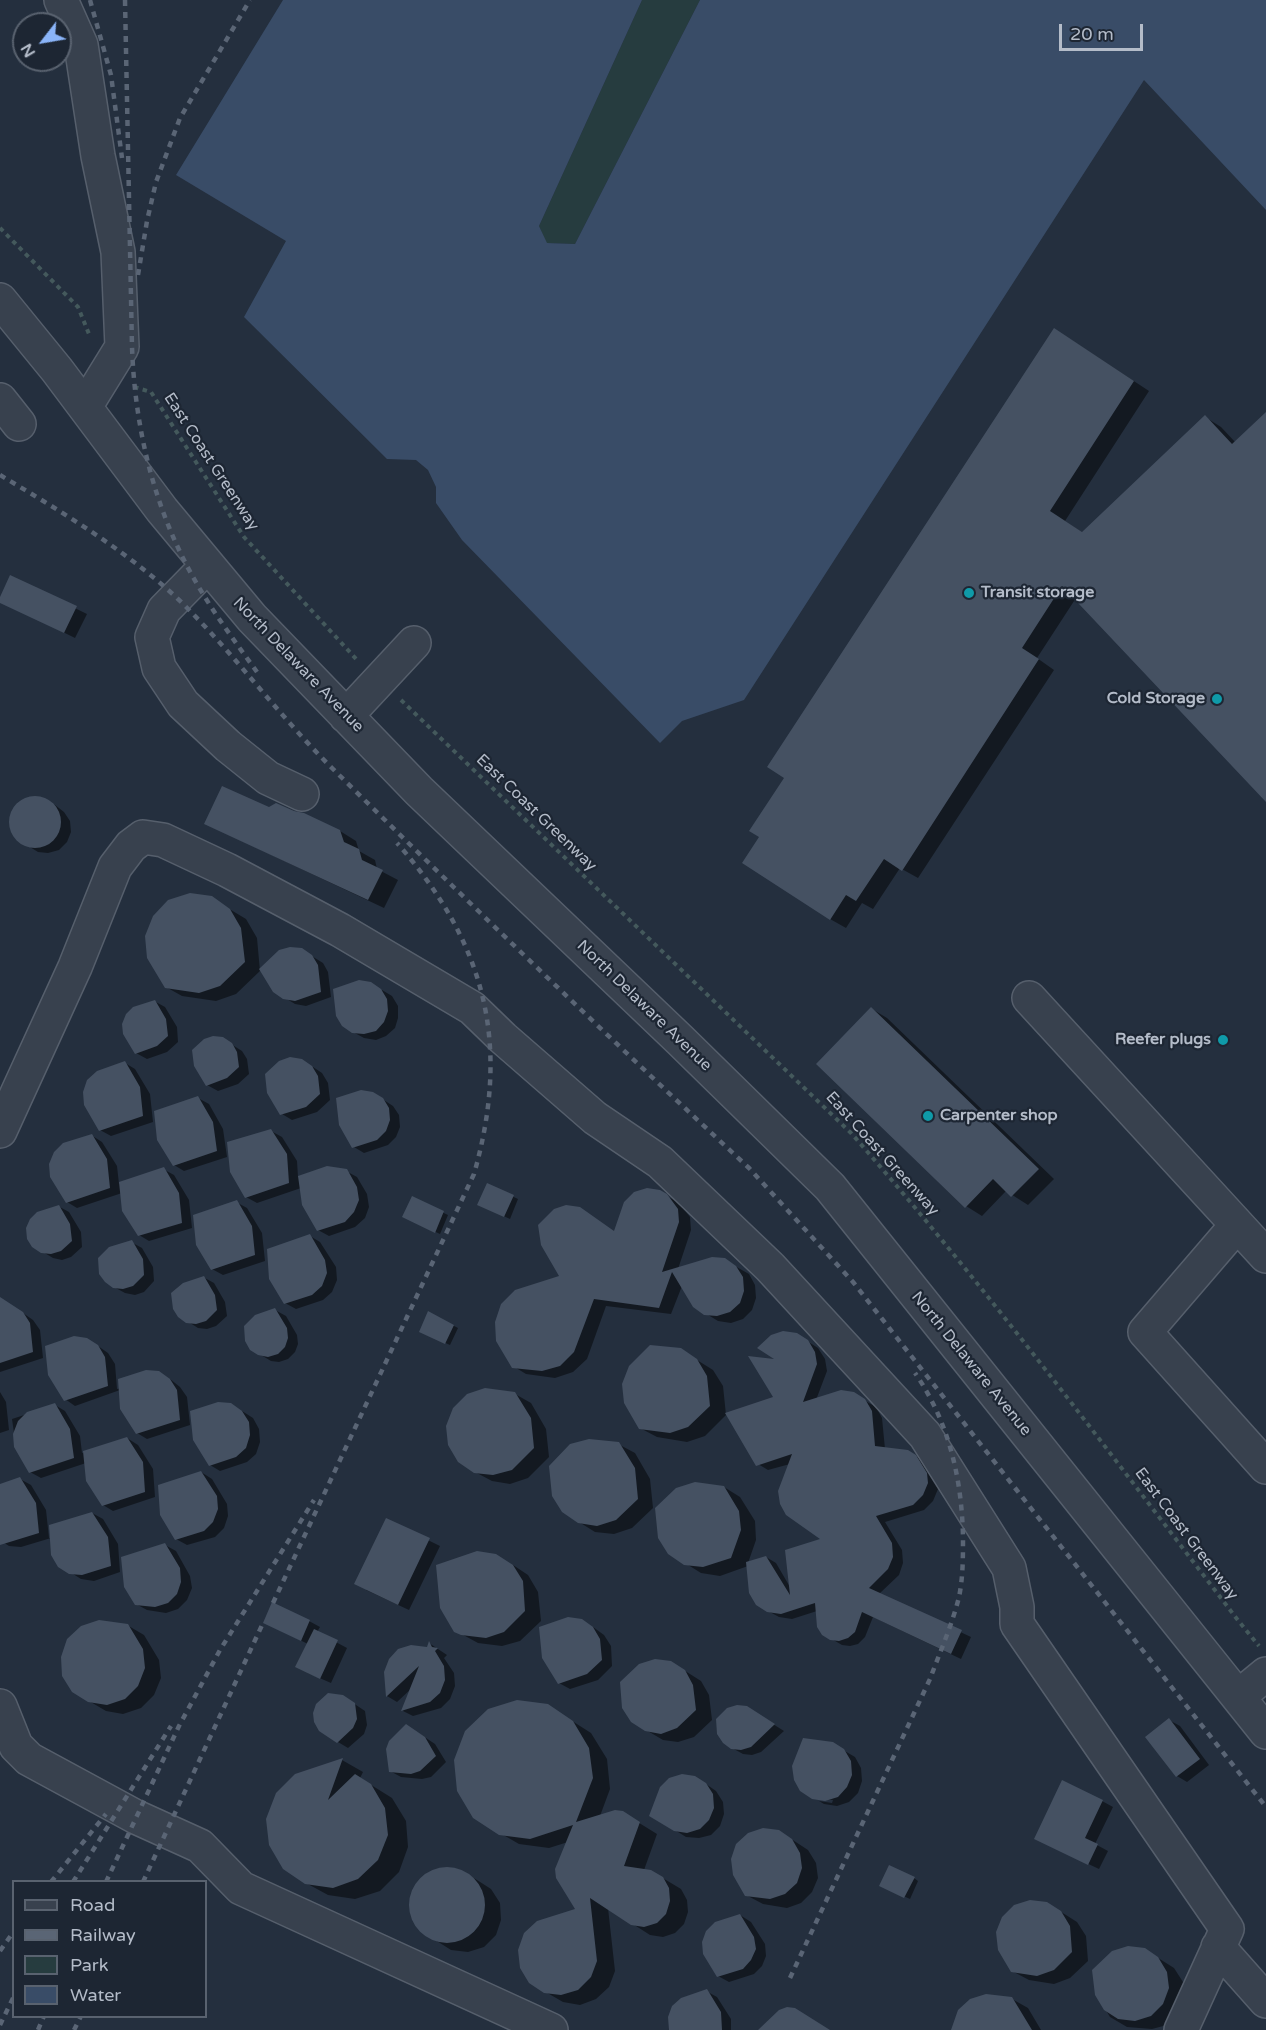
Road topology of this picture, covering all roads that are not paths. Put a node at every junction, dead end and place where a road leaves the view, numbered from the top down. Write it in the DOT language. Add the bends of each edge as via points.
graph roads {
  1 [pos="61,0"];
  2 [pos="0,300"];
  3 [pos="85,407"];
  4 [pos="207,566"];
  5 [pos="414,643"];
  6 [pos="346,716"];
  7 [pos="302,794"];
  8 [pos="1029,998"];
  9 [pos="0,1131"];
  10 [pos="1238,1225"];
  11 [pos="1266,1256"];
  12 [pos="1266,1467"];
  13 [pos="1266,1674"];
  14 [pos="1238,1697"];
  15 [pos="0,1706"];
  16 [pos="1266,1732"];
  17 [pos="1218,1947"];
  18 [pos="1266,2001"];
  19 [pos="551,2030"];
  20 [pos="1181,2030"];
  1 -- 3 [label="street" via="81,45 118,252 122,347"];
  2 -- 3 [label="street, North Delaware Avenue"];
  3 -- 4 [label="street, North Delaware Avenue"];
  4 -- 6 [label="street, North Delaware Avenue"];
  4 -- 7 [label="street" via="164,610 152,637 159,668 183,704 228,746 268,778"];
  5 -- 6 [label="street"];
  6 -- 14 [label="street, North Delaware Avenue" via="830,1187"];
  8 -- 10 [label="street"];
  9 -- 17 [label="street" via="75,967 115,867 143,837 164,840 226,870 340,930 472,1008 595,1118 660,1162 770,1268 925,1435 1009,1568 1017,1624 1227,1929"];
  10 -- 11 [label="street"];
  10 -- 12 [label="street" via="1145,1332"];
  13 -- 14 [label="street"];
  14 -- 16 [label="street, North Delaware Avenue"];
  15 -- 19 [label="street" via="16,1746 29,1759 200,1846 241,1887"];
  17 -- 18 [label="street"];
  17 -- 20 [label="street"];
}
